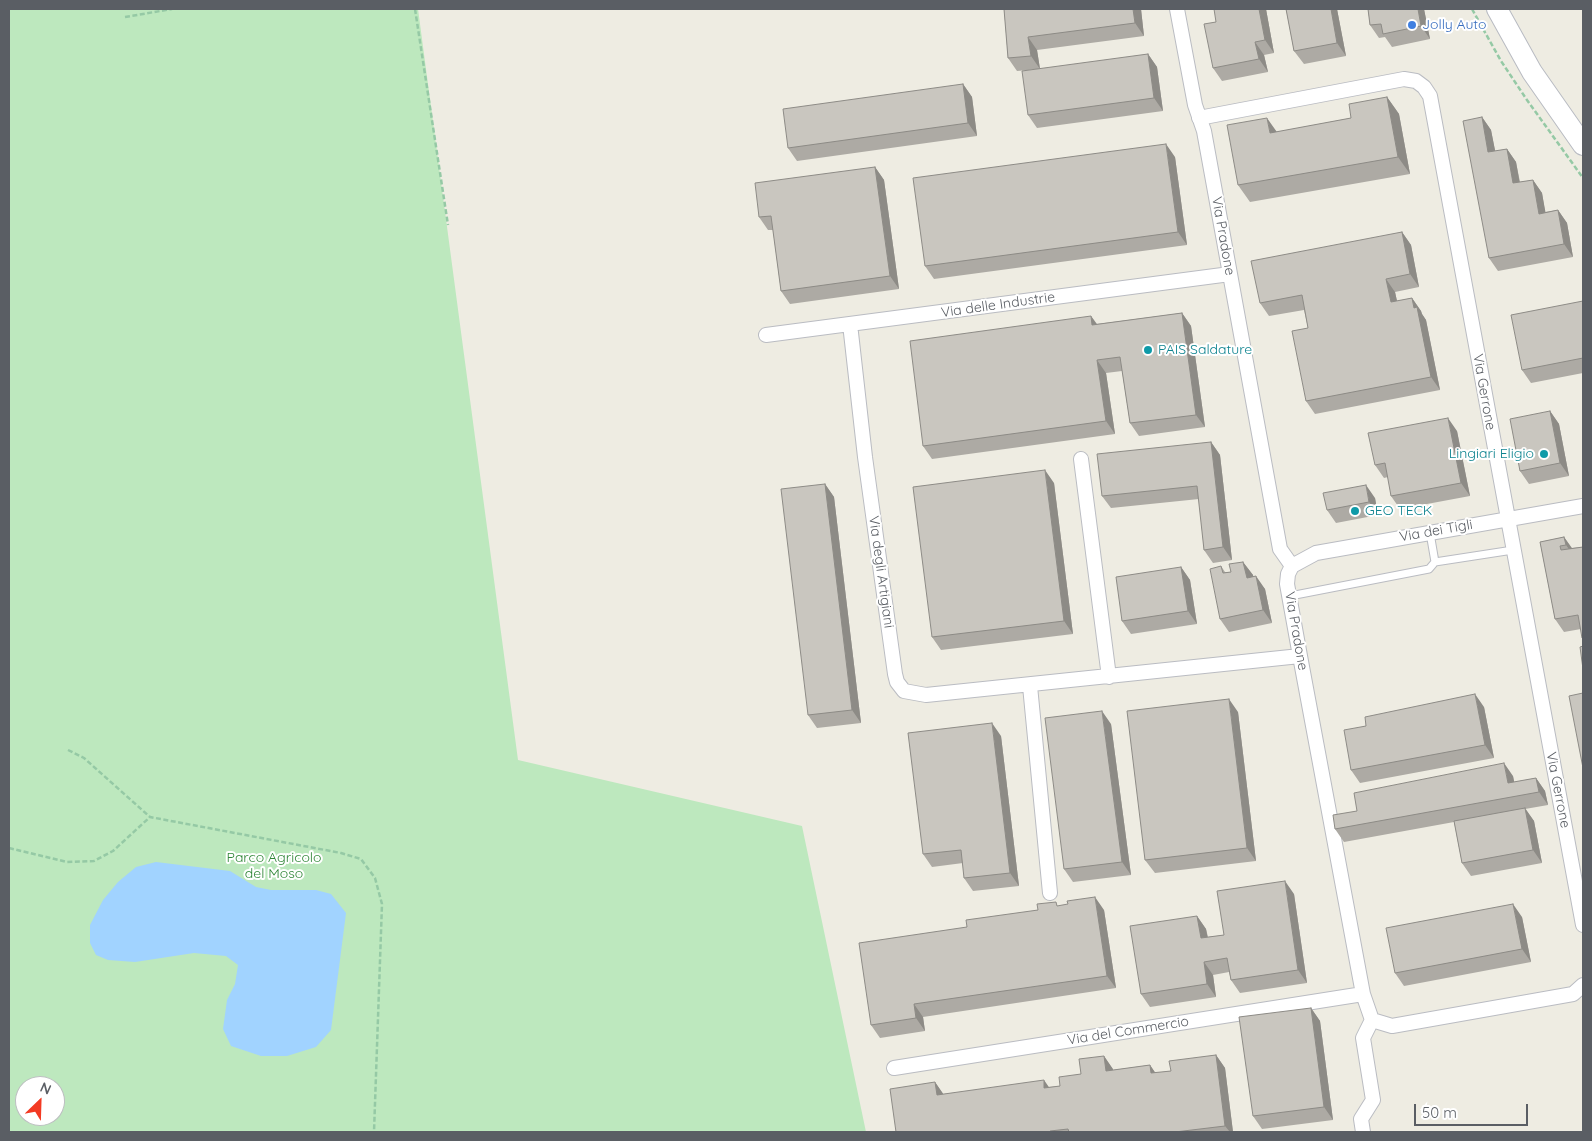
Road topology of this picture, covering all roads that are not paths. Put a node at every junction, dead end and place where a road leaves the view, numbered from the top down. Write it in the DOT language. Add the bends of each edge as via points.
graph roads {
  1 [pos="1178,9"];
  2 [pos="1497,9"];
  3 [pos="1199,118"];
  4 [pos="1583,145"];
  5 [pos="1230,274"];
  6 [pos="850,324"];
  7 [pos="766,335"];
  8 [pos="1081,459"];
  9 [pos="1583,506"];
  10 [pos="1508,518"];
  11 [pos="1430,532"];
  12 [pos="1513,550"];
  13 [pos="1435,562"];
  14 [pos="1292,566"];
  15 [pos="1290,596"];
  16 [pos="1300,656"];
  17 [pos="1109,677"];
  18 [pos="1030,686"];
  19 [pos="1050,893"];
  20 [pos="1583,925"];
  21 [pos="1583,985"];
  22 [pos="1363,994"];
  23 [pos="1372,1020"];
  24 [pos="894,1068"];
  25 [pos="1363,1132"];
  1 -- 3 [label="street, Via Pradone"];
  2 -- 4 [label="main road" via="1532,72"];
  3 -- 5 [label="street, Via Pradone"];
  3 -- 10 [label="street, Via Gerrone" via="1404,79 1416,80 1424,87 1432,104"];
  5 -- 6 [label="street, Via delle Industrie"];
  5 -- 14 [label="street, Via Pradone" via="1280,550"];
  6 -- 7 [label="street, Via delle Industrie"];
  6 -- 18 [label="street, Via degli Artigiani" via="897,682 904,691 926,695"];
  8 -- 17 [label="street"];
  9 -- 10 [label="street, Via dei Tigli"];
  10 -- 11 [label="street, Via dei Tigli"];
  10 -- 12 [label="street, Via Gerrone"];
  11 -- 13 [label="lane"];
  11 -- 14 [label="street, Via dei Tigli" via="1316,553"];
  12 -- 13 [label="lane"];
  12 -- 20 [label="street, Via Gerrone"];
  13 -- 15 [label="lane" via="1428,569"];
  14 -- 15 [label="street, Via Pradone" via="1288,574"];
  15 -- 16 [label="street, Via Pradone"];
  16 -- 17 [label="street, Via degli Artigiani"];
  16 -- 22 [label="street, Via Pradone"];
  17 -- 18 [label="street, Via degli Artigiani"];
  18 -- 19 [label="street"];
  21 -- 23 [label="street" via="1573,994 1392,1026"];
  22 -- 23 [label="street, Via Pradone"];
  22 -- 24 [label="street, Via del Commercio"];
  23 -- 25 [label="street" via="1363,1038 1374,1100 1361,1119"];
}
